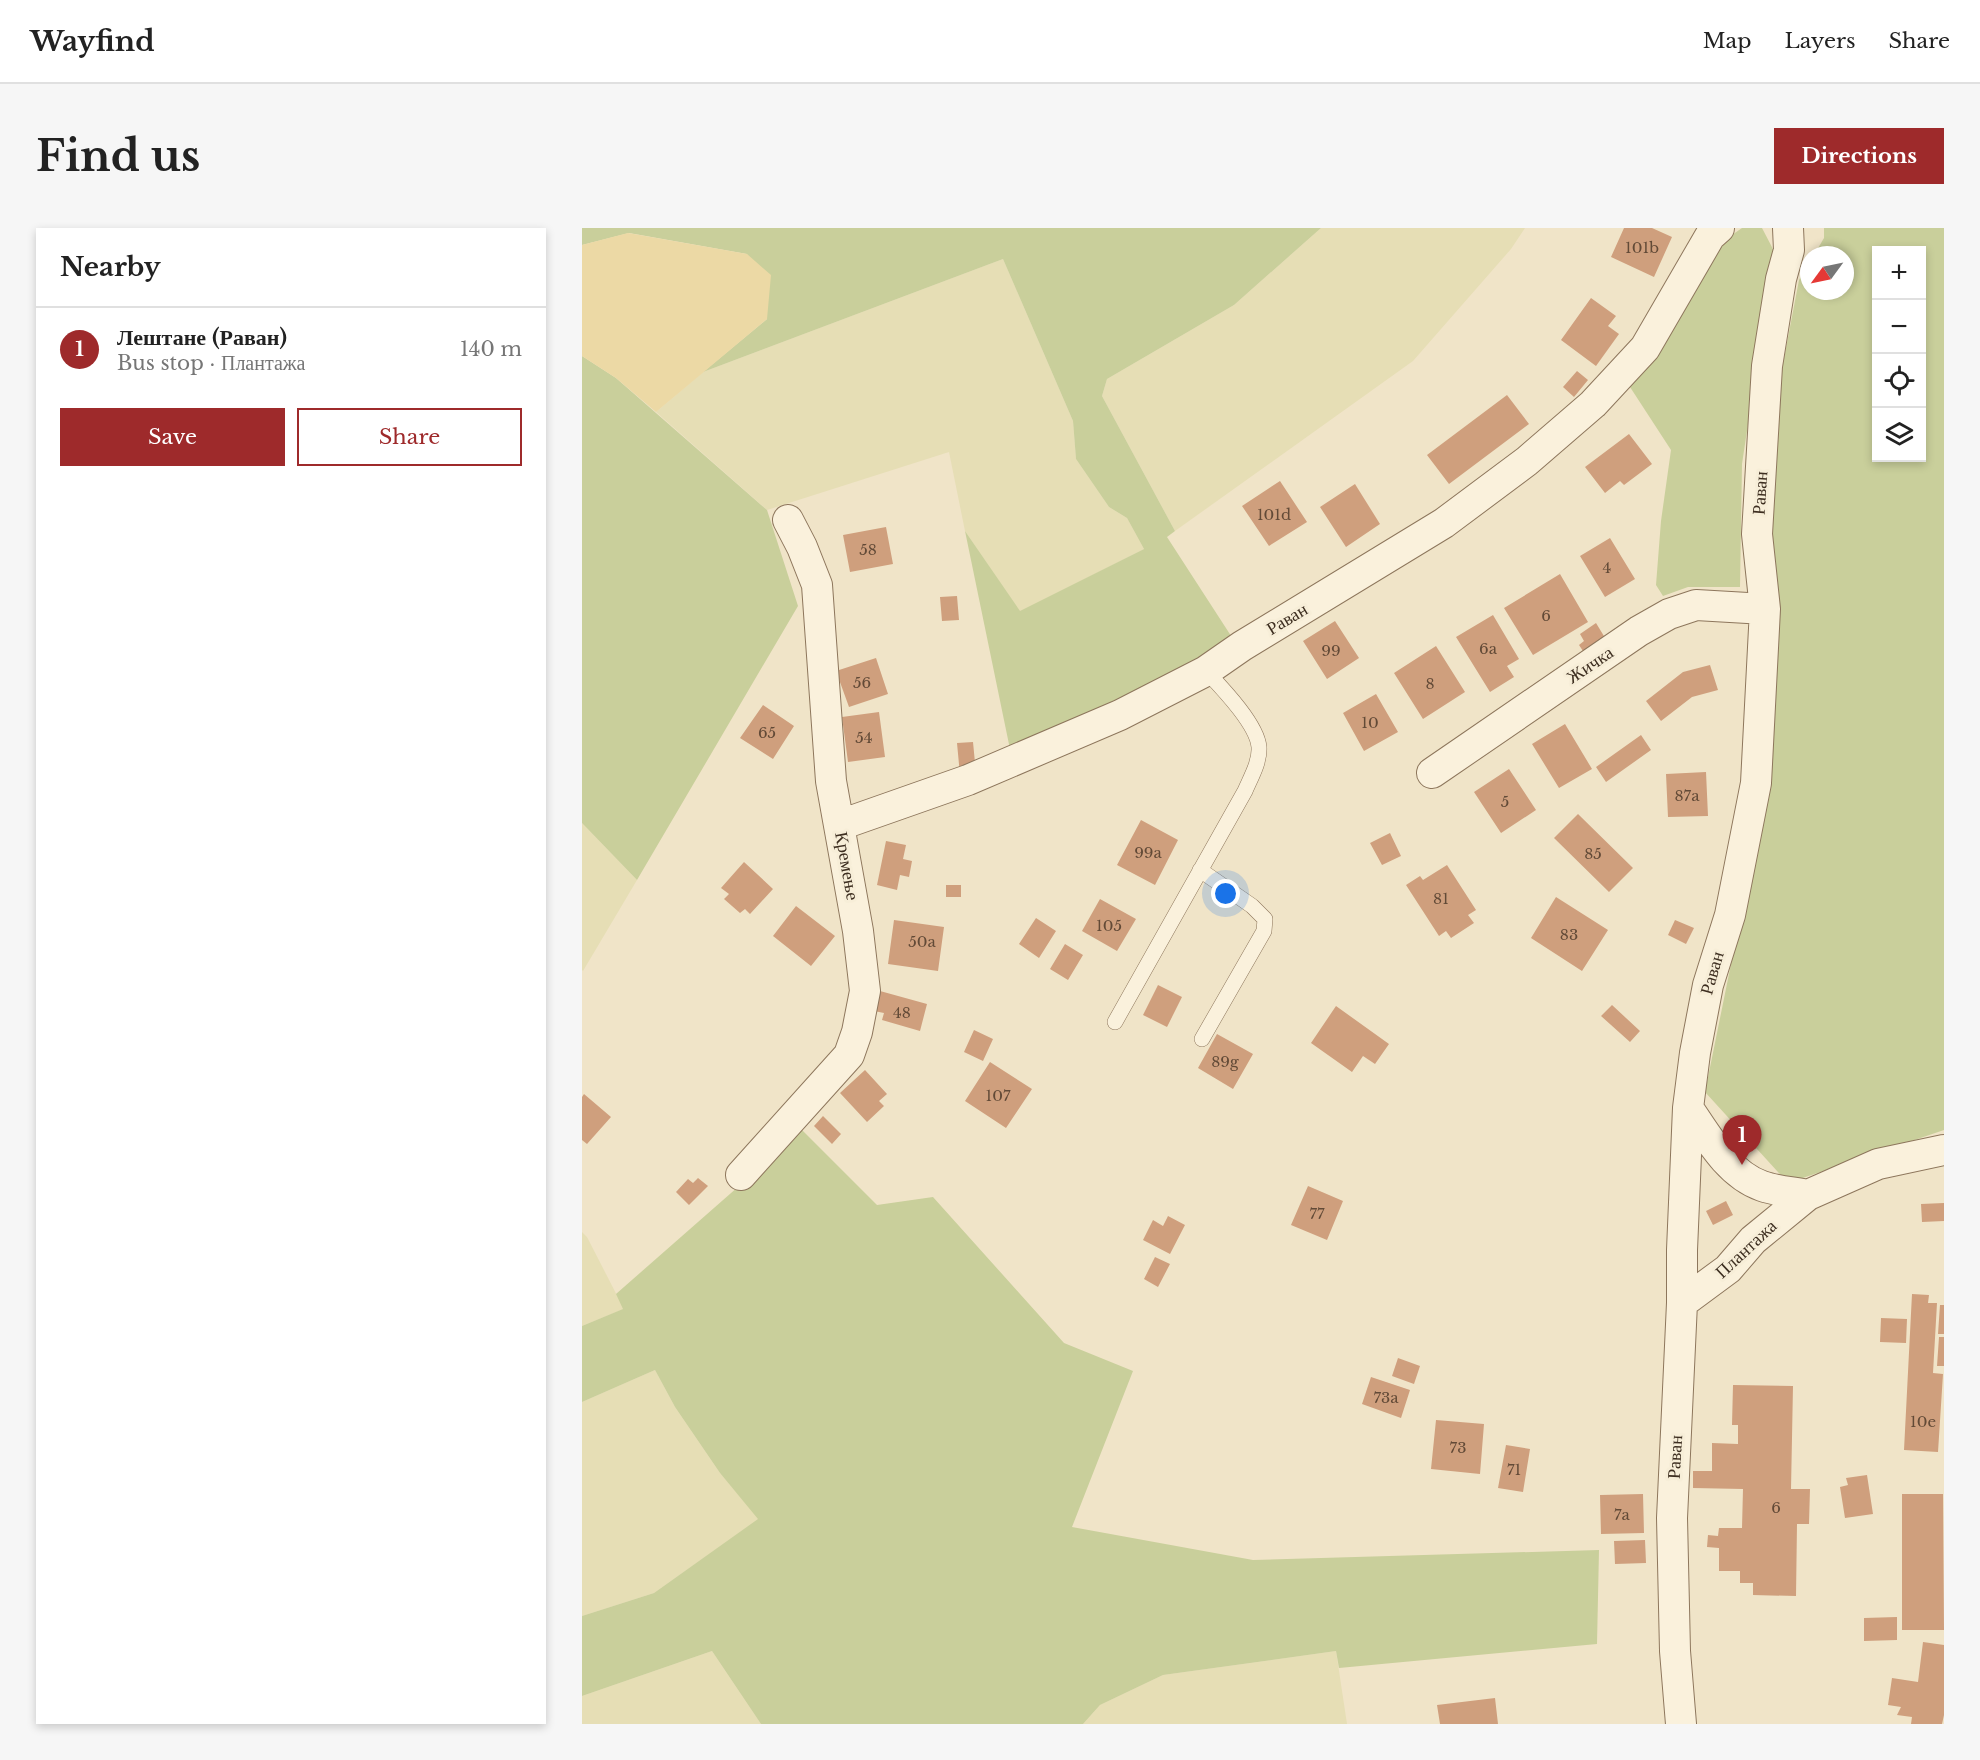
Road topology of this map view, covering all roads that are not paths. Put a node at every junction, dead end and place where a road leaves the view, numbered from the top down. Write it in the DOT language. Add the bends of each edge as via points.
graph roads {
  1 [pos="1719,228"];
  2 [pos="1788,228"];
  3 [pos="788,520"];
  4 [pos="1765,609"];
  5 [pos="1206,670"];
  6 [pos="1432,773"];
  7 [pos="840,825"];
  8 [pos="1200,870"];
  9 [pos="1115,1022"];
  10 [pos="1202,1039"];
  11 [pos="1688,1108"];
  12 [pos="1944,1150"];
  13 [pos="741,1175"];
  14 [pos="1808,1195"];
  15 [pos="1682,1303"];
  16 [pos="1681,1724"];
  1 -- 5 [label="street, Раван" via="1710,236 1645,348 1593,404 1527,461 1444,523"];
  2 -- 4 [label="street, Раван" via="1789,250 1767,366 1757,534"];
  3 -- 7 [label="street, Кремење" via="817,585 831,782"];
  4 -- 6 [label="street, Жичка" via="1696,605 1669,614"];
  4 -- 11 [label="street, Раван" via="1756,783 1730,915 1707,985"];
  5 -- 7 [label="street, Раван" via="1120,715 968,780"];
  5 -- 8 [label="lane" via="1234,699 1259,745 1257,763 1245,791"];
  7 -- 13 [label="street, Кремење" via="865,991 857,1032 849,1056"];
  8 -- 9 [label="lane"];
  8 -- 10 [label="lane" via="1265,919 1264,931"];
  11 -- 14 [label="street" via="1720,1155 1741,1174 1761,1186"];
  11 -- 15 [label="street, Раван"];
  12 -- 14 [label="street, Плантажа" via="1878,1164"];
  14 -- 15 [label="street, Плантажа" via="1753,1239 1728,1269"];
  15 -- 16 [label="street, Раван" via="1672,1518"];
}
